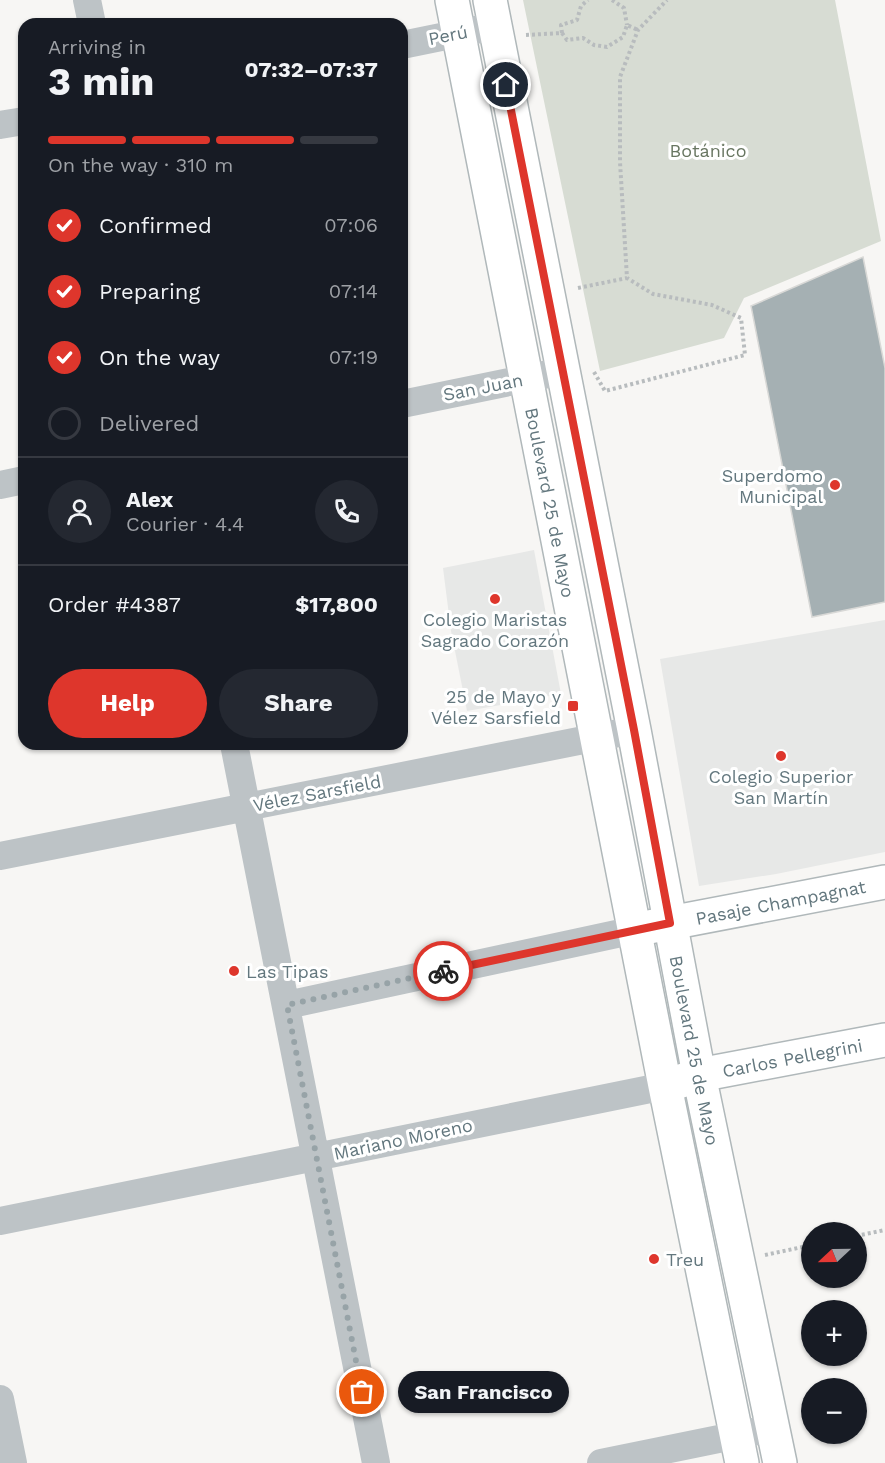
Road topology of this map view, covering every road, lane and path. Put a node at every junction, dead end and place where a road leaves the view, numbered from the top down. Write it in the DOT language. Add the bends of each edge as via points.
graph roads {
  1 [pos="87,0"];
  2 [pos="452,0"];
  3 [pos="588,0"];
  4 [pos="612,0"];
  5 [pos="667,0"];
  6 [pos="492,13"];
  7 [pos="91,18"];
  8 [pos="627,25"];
  9 [pos="638,30"];
  10 [pos="458,33"];
  11 [pos="562,33"];
  12 [pos="408,44"];
  13 [pos="529,46"];
  14 [pos="18,121"];
  15 [pos="0,125"];
  16 [pos="575,278"];
  17 [pos="627,278"];
  18 [pos="578,288"];
  19 [pos="580,299"];
  20 [pos="578,370"];
  21 [pos="527,379"];
  22 [pos="408,403"];
  23 [pos="18,481"];
  24 [pos="0,485"];
  25 [pos="634,730"];
  26 [pos="598,737"];
  27 [pos="235,750"];
  28 [pos="247,807"];
  29 [pos="0,856"];
  30 [pos="885,882"];
  31 [pos="670,923"];
  32 [pos="635,930"];
  33 [pos="287,1005"];
  34 [pos="885,1040"];
  35 [pos="699,1075"];
  36 [pos="664,1086"];
  37 [pos="316,1157"];
  38 [pos="0,1221"];
  39 [pos="885,1230"];
  40 [pos="867,1234"];
  41 [pos="801,1247"];
  42 [pos="738,1261"];
  43 [pos="0,1399"];
  44 [pos="773,1428"];
  45 [pos="739,1449"];
  46 [pos="13,1463"];
  47 [pos="376,1463"];
  48 [pos="601,1463"];
  49 [pos="780,1463"];
  1 -- 7 [label="street"];
  2 -- 10 [label="main road, Boulevard 25 de Mayo"];
  3 -- 11 [label="path" via="581,6 577,20 561,25"];
  4 -- 8 [label="path" via="624,8"];
  5 -- 9 [label="path"];
  6 -- 10 [label="street, Perú"];
  6 -- 20 [label="main road, Boulevard 25 de Mayo"];
  8 -- 9 [label="path"];
  8 -- 11 [label="path" via="623,38 607,48 583,38 567,40"];
  9 -- 17 [label="path" via="620,77"];
  10 -- 12 [label="street, Perú"];
  10 -- 21 [label="main road, Boulevard 25 de Mayo"];
  11 -- 13 [label="path" via="526,34"];
  14 -- 15 [label="street"];
  16 -- 18 [label="path"];
  17 -- 18 [label="path"];
  17 -- 20 [label="path" via="653,294 712,305 741,318 745,355 605,391 594,375"];
  18 -- 19 [label="path"];
  20 -- 21 [label="street, San Juan"];
  20 -- 25 [label="main road, Boulevard 25 de Mayo"];
  21 -- 22 [label="street, San Juan"];
  21 -- 26 [label="main road, Boulevard 25 de Mayo"];
  23 -- 24 [label="street"];
  25 -- 26 [label="street, Vélez Sarsfield"];
  25 -- 31 [label="main road, Boulevard 25 de Mayo"];
  26 -- 28 [label="street, Vélez Sarsfield"];
  26 -- 32 [label="main road, Boulevard 25 de Mayo"];
  27 -- 28 [label="street"];
  28 -- 29 [label="street, Vélez Sarsfield"];
  28 -- 33 [label="street"];
  30 -- 31 [label="main road, Pasaje Champagnat"];
  31 -- 32 [label="main road, Pasaje Champagnat"];
  31 -- 35 [label="main road, Boulevard 25 de Mayo"];
  32 -- 33 [label="street, Pasaje Champagnat"];
  32 -- 36 [label="main road, Boulevard 25 de Mayo"];
  33 -- 37 [label="street"];
  34 -- 35 [label="main road, Carlos Pellegrini"];
  35 -- 36 [label="main road, Carlos Pellegrini"];
  35 -- 42 [label="main road, Boulevard 25 de Mayo"];
  36 -- 37 [label="street, Mariano Moreno"];
  36 -- 45 [label="main road, Boulevard 25 de Mayo"];
  37 -- 38 [label="street, Mariano Moreno"];
  37 -- 47 [label="street"];
  39 -- 40 [label="path"];
  41 -- 42 [label="path"];
  42 -- 44 [label="main road, Boulevard 25 de Mayo"];
  43 -- 46 [label="street"];
  44 -- 45 [label="street"];
  44 -- 49 [label="main road, Boulevard 25 de Mayo"];
  45 -- 48 [label="street"];
}
